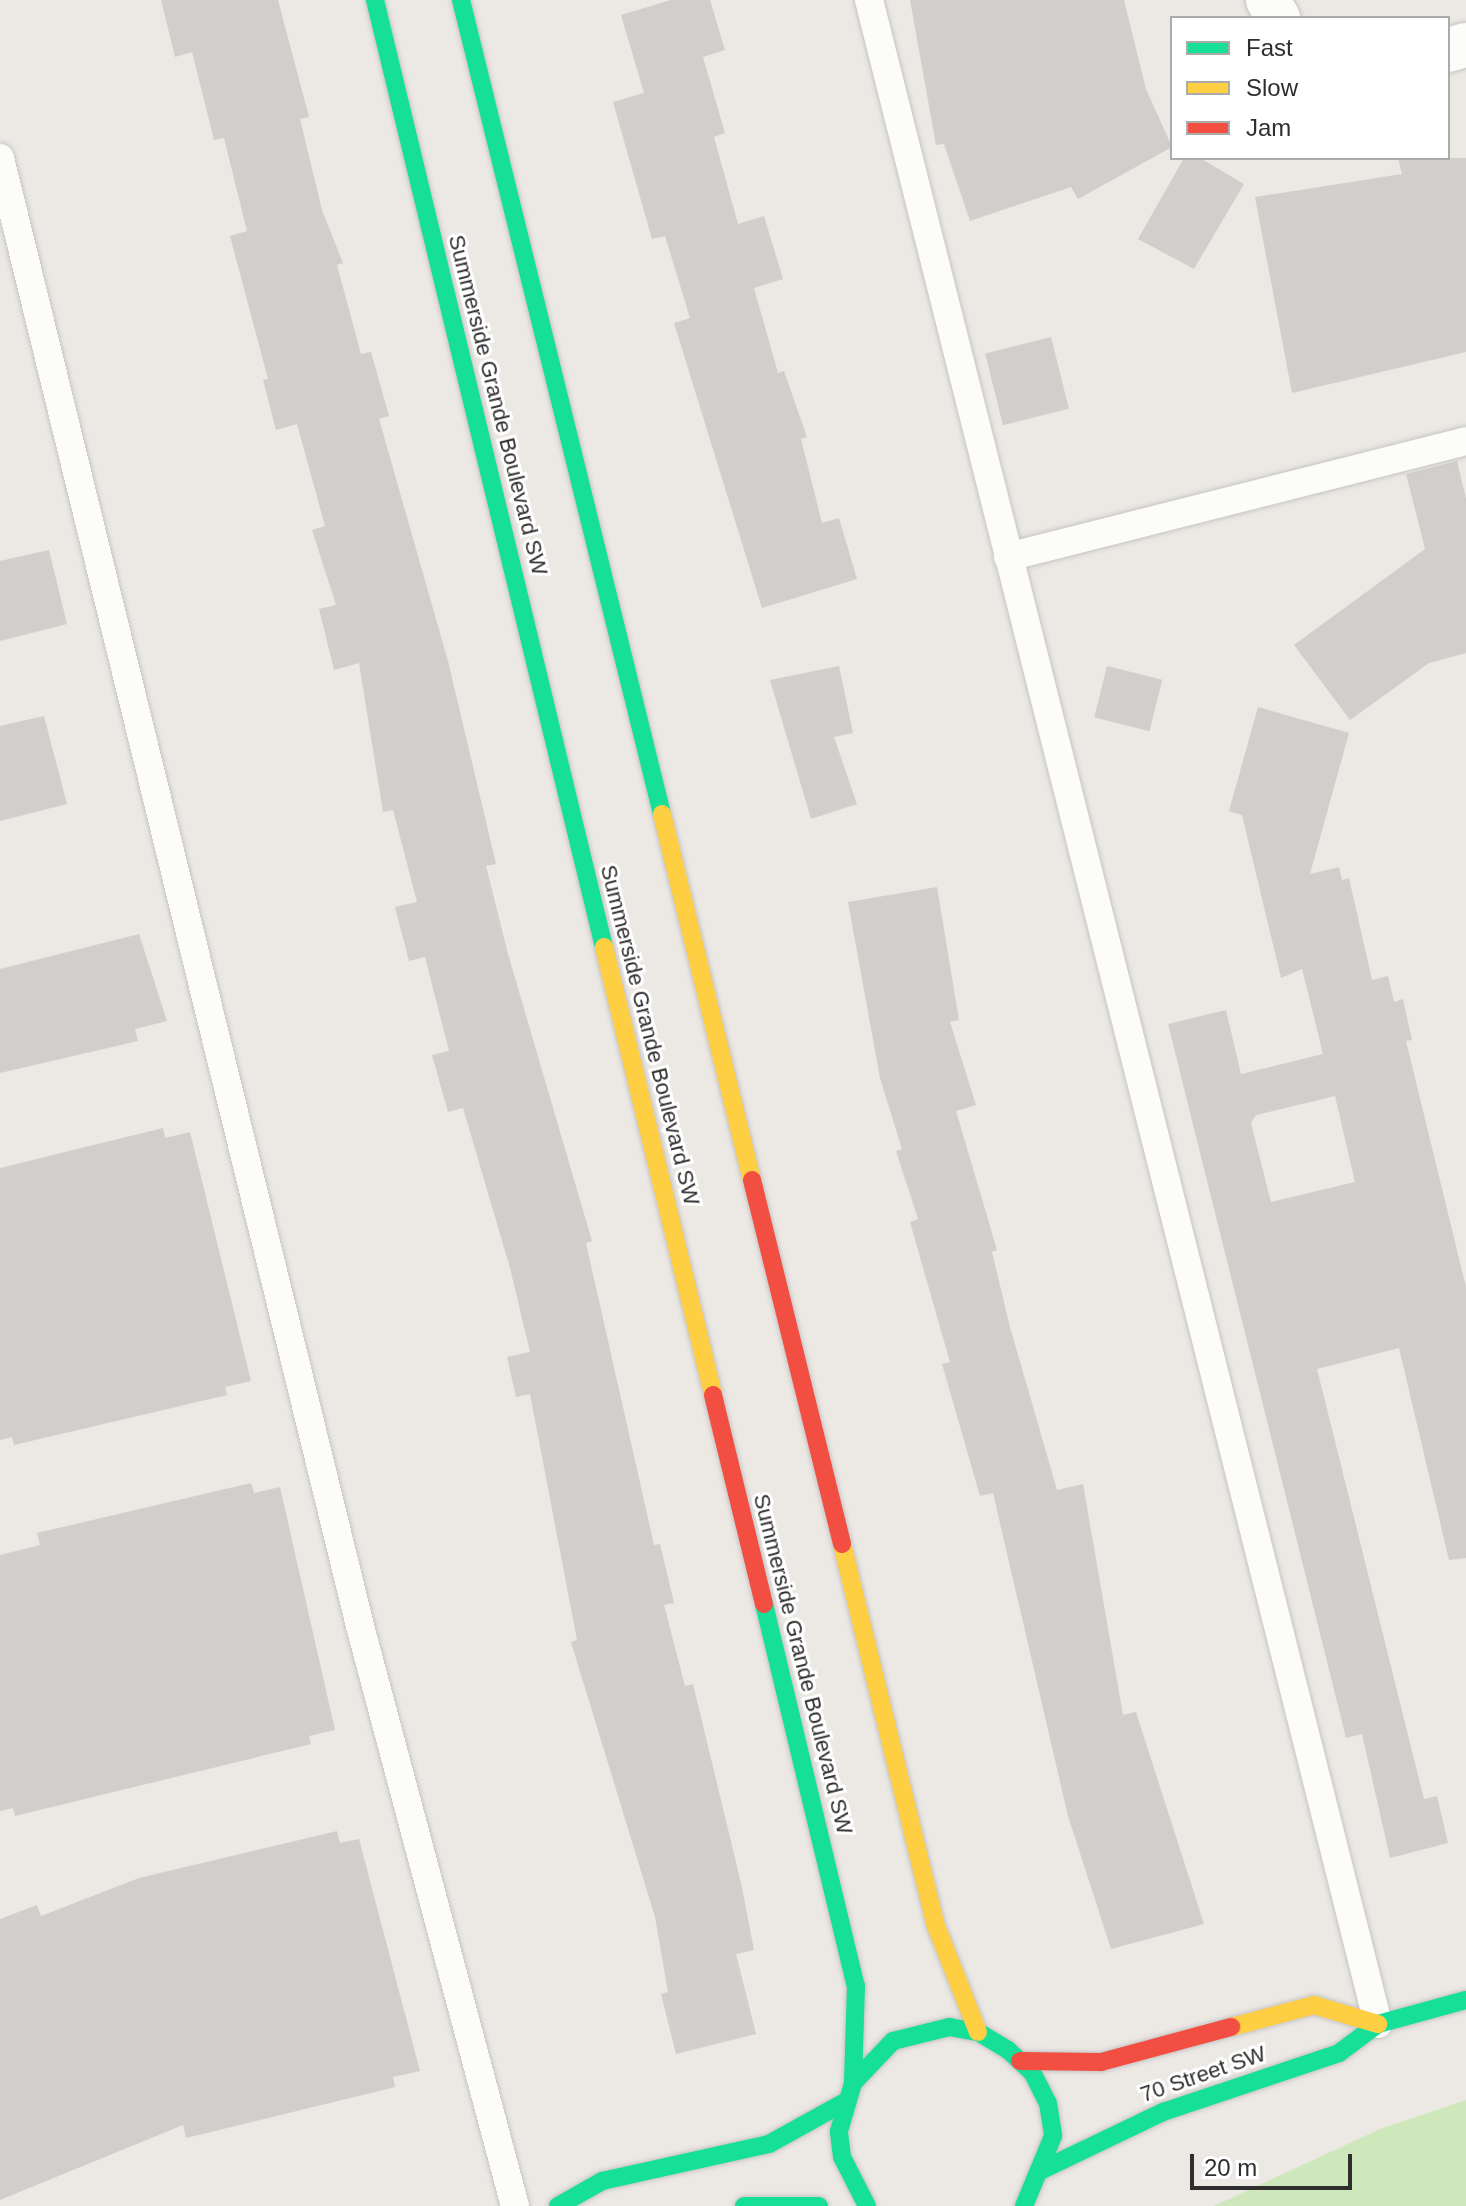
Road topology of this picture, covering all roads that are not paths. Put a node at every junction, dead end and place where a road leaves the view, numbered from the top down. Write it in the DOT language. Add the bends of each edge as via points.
graph roads {
  1 [pos="375,0"];
  2 [pos="461,0"];
  3 [pos="869,0"];
  4 [pos="0,158"];
  5 [pos="1466,441"];
  6 [pos="1008,557"];
  7 [pos="1466,2000"];
  8 [pos="1378,2024"];
  9 [pos="978,2032"];
  10 [pos="1020,2061"];
  11 [pos="850,2092"];
  12 [pos="1042,2170"];
  13 [pos="515,2206"];
  14 [pos="558,2206"];
  15 [pos="744,2206"];
  16 [pos="819,2206"];
  17 [pos="867,2206"];
  18 [pos="1024,2206"];
  1 -- 11 [label="street, Summerside Grande Boulevard SW" via="856,1986"];
  2 -- 9 [label="street" via="936,1926"];
  3 -- 6 [label="lane"];
  4 -- 13 [label="lane" via="353,1596"];
  5 -- 6 [label="lane"];
  6 -- 8 [label="lane"];
  7 -- 8 [label="street, 70 Street SW"];
  8 -- 10 [label="street, 70 Street SW" via="1314,2005 1101,2062"];
  8 -- 12 [label="street, 70 Street SW" via="1339,2053 1163,2112"];
  9 -- 10 [label="street"];
  9 -- 11 [label="street" via="949,2027 893,2041"];
  10 -- 12 [label="street" via="1048,2103 1053,2136"];
  11 -- 14 [label="street" via="769,2144 602,2181"];
  11 -- 17 [label="street, Summerside Grande Boulevard SW" via="842,2157"];
  12 -- 18 [label="street"];
  15 -- 16 [label="street"];
}
